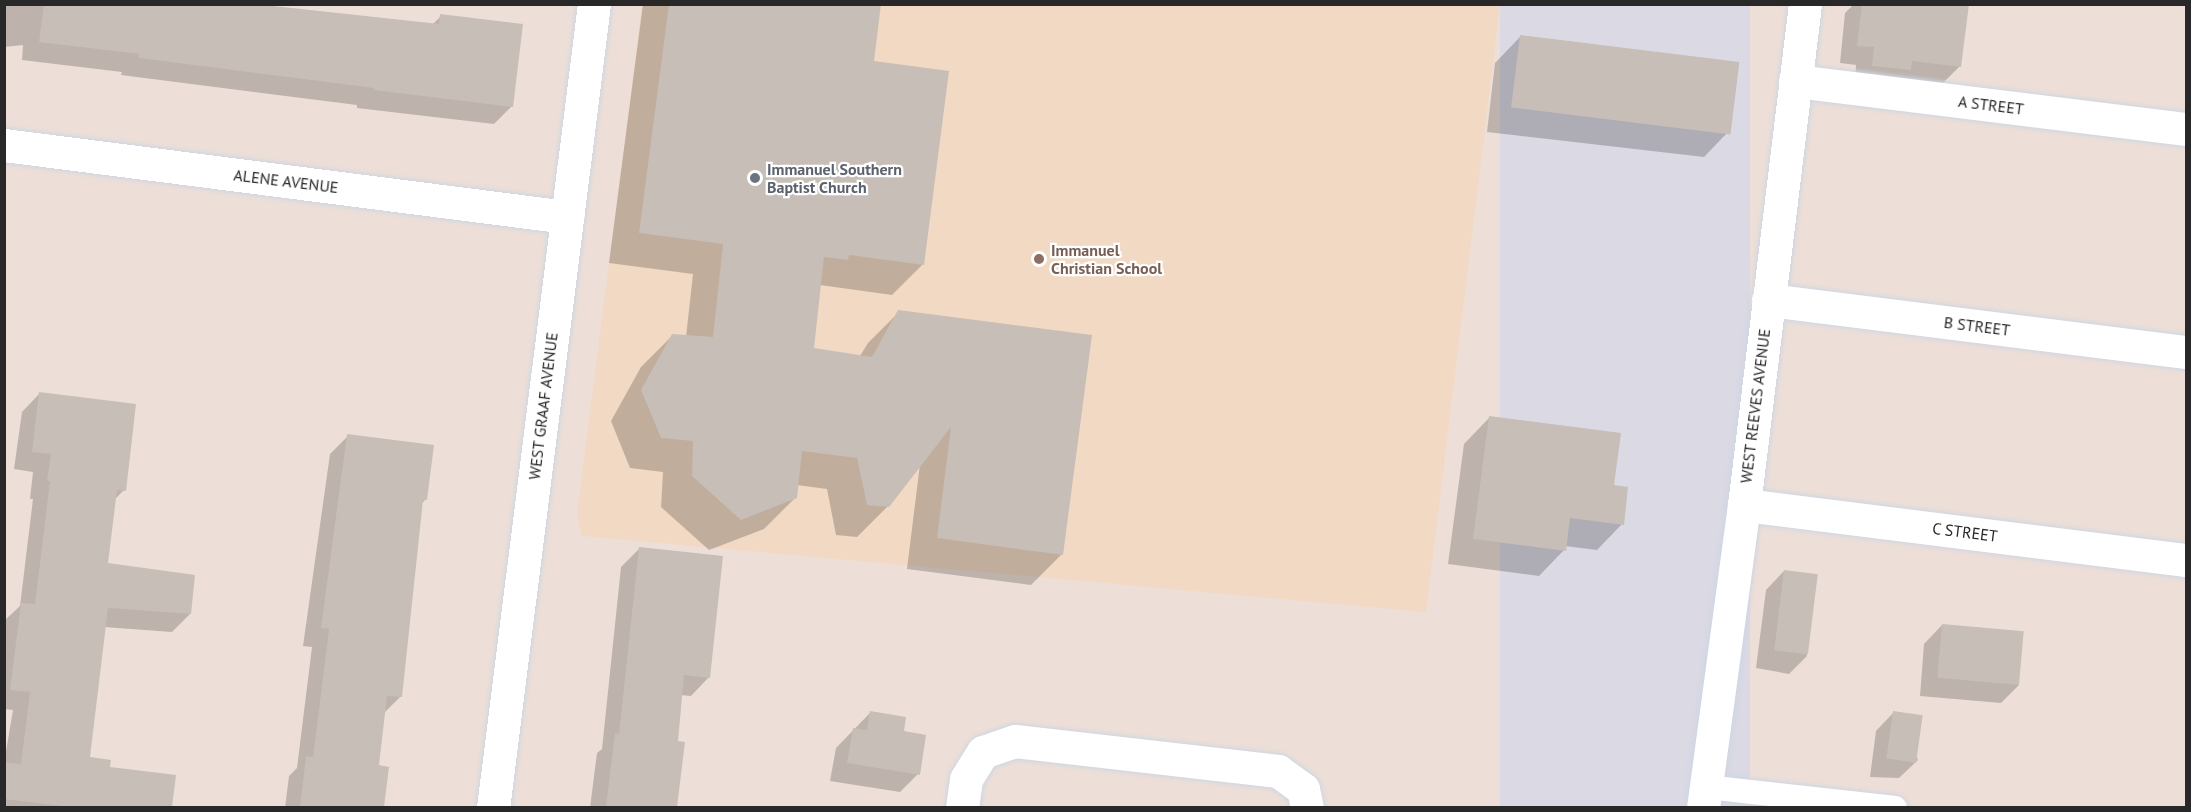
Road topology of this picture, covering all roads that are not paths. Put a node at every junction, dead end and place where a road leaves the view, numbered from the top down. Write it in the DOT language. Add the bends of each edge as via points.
graph roads {
  1 [pos="594,4"];
  2 [pos="1805,4"];
  3 [pos="1795,81"];
  4 [pos="2187,129"];
  5 [pos="4,145"];
  6 [pos="567,217"];
  7 [pos="1768,300"];
  8 [pos="2187,352"];
  9 [pos="1744,505"];
  10 [pos="2187,560"];
  11 [pos="1705,797"];
  12 [pos="493,807"];
  13 [pos="963,807"];
  14 [pos="1307,807"];
  15 [pos="1895,807"];
  1 -- 6 [label="street, WEST GRAAF AVENUE"];
  2 -- 3 [label="street, WEST REEVES AVENUE"];
  3 -- 4 [label="street, A STREET"];
  3 -- 7 [label="street, WEST REEVES AVENUE"];
  5 -- 6 [label="street, ALENE AVENUE"];
  6 -- 12 [label="street, WEST GRAAF AVENUE"];
  7 -- 8 [label="street, B STREET"];
  7 -- 9 [label="street, WEST REEVES AVENUE"];
  9 -- 10 [label="street, C STREET"];
  9 -- 11 [label="street, WEST REEVES AVENUE"];
  11 -- 15 [label="lane"];
  13 -- 14 [label="street" via="966,779 983,752 1015,741 1278,771 1303,789"];
}
